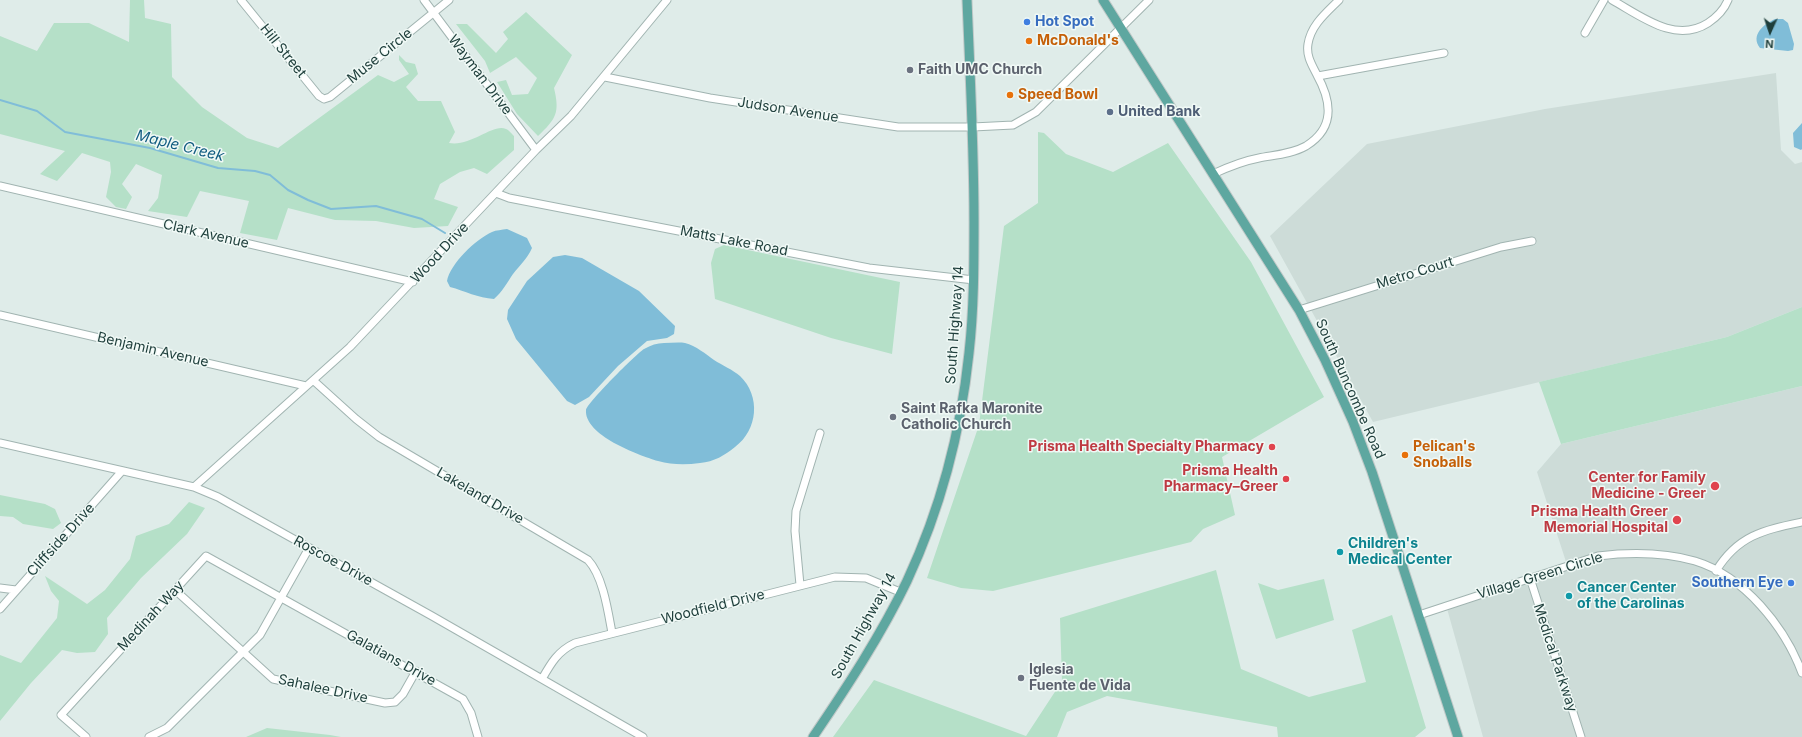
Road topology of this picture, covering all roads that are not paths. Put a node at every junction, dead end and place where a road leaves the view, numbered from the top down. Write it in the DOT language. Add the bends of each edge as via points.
graph roads {
  1 [pos="241,0"];
  2 [pos="424,0"];
  3 [pos="449,0"];
  4 [pos="667,0"];
  5 [pos="967,0"];
  6 [pos="1103,0"];
  7 [pos="1149,0"];
  8 [pos="1339,0"];
  9 [pos="1604,0"];
  10 [pos="1612,0"];
  11 [pos="1728,0"];
  12 [pos="434,12"];
  13 [pos="1121,28"];
  14 [pos="1585,33"];
  15 [pos="1444,53"];
  16 [pos="1318,76"];
  17 [pos="605,77"];
  18 [pos="327,99"];
  19 [pos="973,127"];
  20 [pos="536,150"];
  21 [pos="1213,174"];
  22 [pos="0,186"];
  23 [pos="496,193"];
  24 [pos="1532,242"];
  25 [pos="974,280"];
  26 [pos="413,282"];
  27 [pos="1300,310"];
  28 [pos="0,315"];
  29 [pos="314,381"];
  30 [pos="306,386"];
  31 [pos="820,433"];
  32 [pos="0,442"];
  33 [pos="122,471"];
  34 [pos="194,487"];
  35 [pos="1802,522"];
  36 [pos="309,548"];
  37 [pos="1716,571"];
  38 [pos="1530,578"];
  39 [pos="800,585"];
  40 [pos="0,588"];
  41 [pos="16,590"];
  42 [pos="175,590"];
  43 [pos="900,592"];
  44 [pos="282,598"];
  45 [pos="0,609"];
  46 [pos="1419,615"];
  47 [pos="612,633"];
  48 [pos="242,651"];
  49 [pos="416,671"];
  50 [pos="1802,673"];
  51 [pos="542,679"];
  52 [pos="86,737"];
  53 [pos="149,737"];
  54 [pos="478,737"];
  55 [pos="643,737"];
  56 [pos="813,737"];
  57 [pos="1458,737"];
  58 [pos="1581,737"];
  1 -- 18 [label="street, Hill Street" via="319,96"];
  2 -- 12 [label="street, Wayman Drive"];
  3 -- 12 [label="street, Muse Circle"];
  4 -- 17 [label="street, Wood Drive"];
  5 -- 19 [label="main road, South Highway 14"];
  6 -- 13 [label="main road, South Buncombe Road"];
  7 -- 13 [label="street, Judson Avenue"];
  8 -- 16 [label="street" via="1317,23 1308,42 1309,60"];
  9 -- 14 [label="street"];
  10 -- 11 [label="street" via="1653,23 1669,30 1682,31 1694,30 1716,18"];
  12 -- 18 [label="street, Muse Circle"];
  12 -- 20 [label="street, Wayman Drive"];
  13 -- 19 [label="street, Judson Avenue" via="1036,112 1013,125"];
  13 -- 21 [label="main road, South Buncombe Road"];
  15 -- 16 [label="street"];
  16 -- 21 [label="street" via="1329,112 1325,126 1314,139 1294,151 1244,161"];
  17 -- 19 [label="street, Judson Avenue" via="710,98 881,126"];
  17 -- 20 [label="street, Wood Drive" via="571,116"];
  19 -- 25 [label="main road, South Highway 14"];
  20 -- 23 [label="street, Wood Drive"];
  21 -- 27 [label="main road, South Buncombe Road"];
  22 -- 26 [label="street, Clark Avenue"];
  23 -- 25 [label="street, Matts Lake Road" via="869,268"];
  23 -- 26 [label="street, Wood Drive"];
  24 -- 27 [label="street, Metro Court" via="1501,247"];
  25 -- 43 [label="main road, South Highway 14" via="969,354 956,431 935,508"];
  26 -- 29 [label="street, Wood Drive"];
  27 -- 46 [label="main road, South Buncombe Road" via="1326,360 1353,422"];
  28 -- 30 [label="street, Benjamin Avenue"];
  29 -- 30 [label="street, Wood Drive"];
  29 -- 47 [label="street, Lakeland Drive" via="379,437 588,560 599,577"];
  30 -- 34 [label="street, Wood Drive"];
  31 -- 39 [label="street" via="796,511 795,532"];
  32 -- 33 [label="street, Roscoe Drive"];
  33 -- 34 [label="street, Roscoe Drive"];
  33 -- 41 [label="street, Cliffside Drive"];
  34 -- 36 [label="street, Roscoe Drive" via="234,505"];
  35 -- 37 [label="street" via="1769,529 1750,537 1734,548"];
  36 -- 44 [label="street"];
  36 -- 51 [label="street, Roscoe Drive"];
  37 -- 38 [label="street, Village Green Circle" via="1696,562 1668,555 1628,552 1598,556"];
  37 -- 50 [label="street, Village Green Circle" via="1748,594 1773,618 1796,657"];
  38 -- 46 [label="street, Village Green Circle"];
  38 -- 58 [label="street, Medical Parkway"];
  39 -- 43 [label="street, Woodfield Drive" via="835,577 855,576"];
  39 -- 47 [label="street, Woodfield Drive"];
  40 -- 41 [label="street"];
  41 -- 45 [label="street, Cliffside Drive"];
  42 -- 44 [label="street, Medinah Way" via="206,556"];
  42 -- 48 [label="street, Sahalee Drive"];
  42 -- 52 [label="street, Medinah Way" via="61,715"];
  43 -- 56 [label="main road, South Highway 14" via="868,650"];
  44 -- 48 [label="street" via="260,635"];
  44 -- 49 [label="street, Galatians Drive"];
  46 -- 57 [label="main road, South Buncombe Road"];
  47 -- 51 [label="street, Woodfield Drive" via="566,648 554,658"];
  48 -- 49 [label="street, Sahalee Drive" via="273,679 385,703 395,702 403,694"];
  48 -- 53 [label="street" via="167,728"];
  49 -- 54 [label="street, Galatians Drive" via="464,699 472,713"];
  51 -- 55 [label="street, Roscoe Drive"];
}
